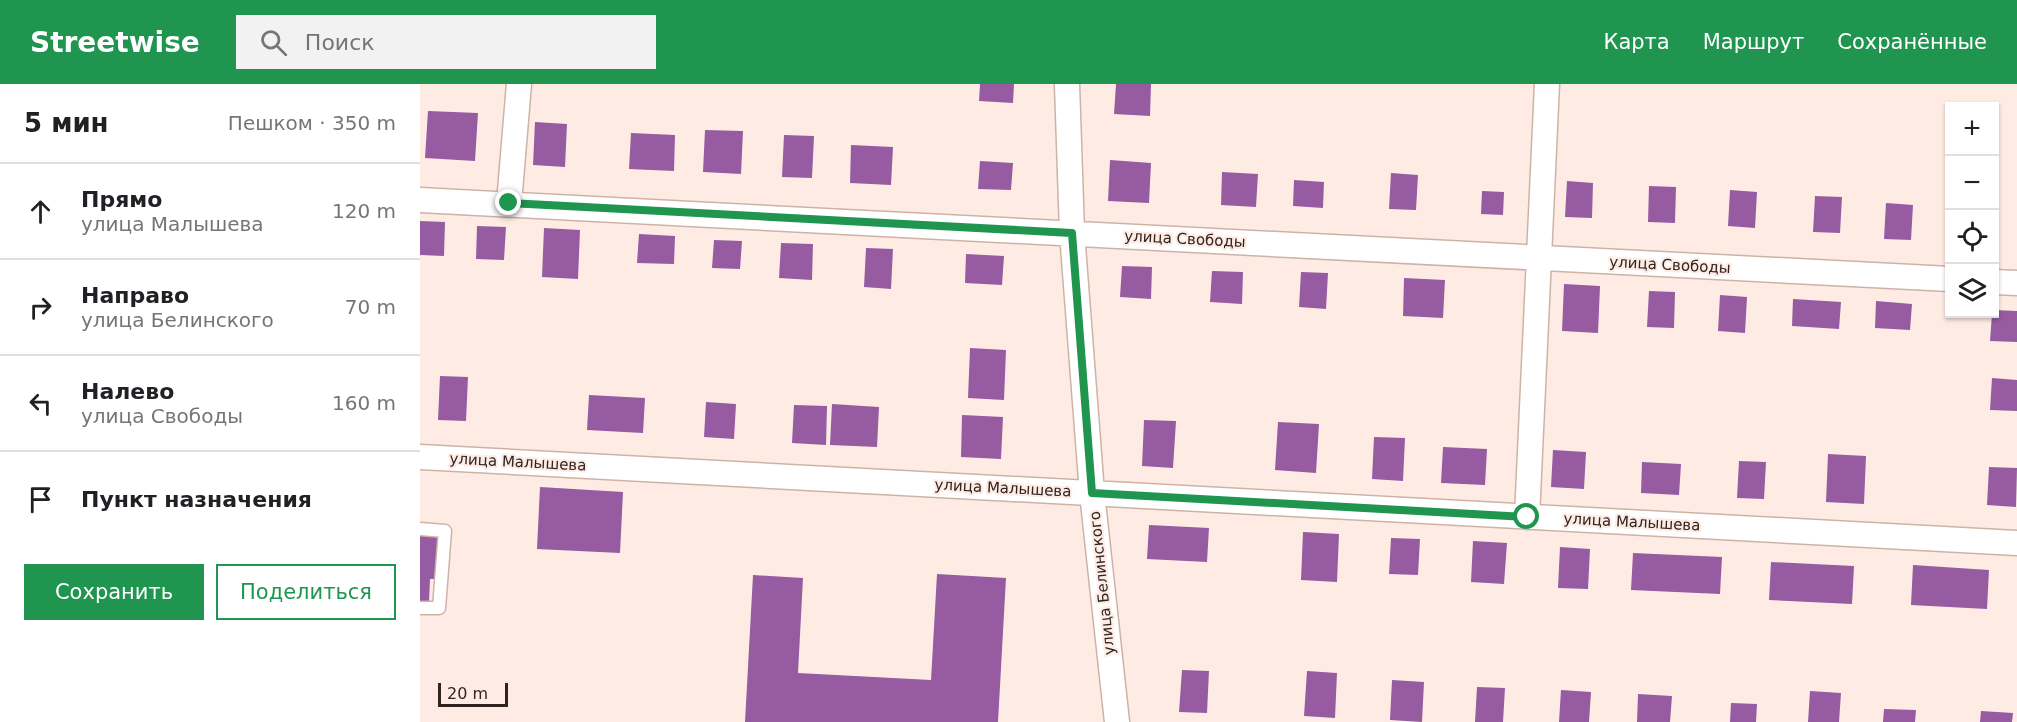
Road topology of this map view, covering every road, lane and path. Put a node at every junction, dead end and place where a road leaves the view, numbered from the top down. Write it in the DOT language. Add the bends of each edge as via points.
graph roads {
  1 [pos="519,84"];
  2 [pos="1067,84"];
  3 [pos="1547,84"];
  4 [pos="420,200"];
  5 [pos="509,203"];
  6 [pos="1072,233"];
  7 [pos="1540,258"];
  8 [pos="1945,279"];
  9 [pos="1999,282"];
  10 [pos="2017,283"];
  11 [pos="420,457"];
  12 [pos="1092,493"];
  13 [pos="1527,517"];
  14 [pos="420,529"];
  15 [pos="2017,543"];
  16 [pos="420,608"];
  17 [pos="1118,722"];
  1 -- 5 [label="street"];
  2 -- 6 [label="street, улица Белинского"];
  3 -- 7 [label="street"];
  4 -- 5 [label="street, улица Свободы"];
  5 -- 6 [label="street, улица Свободы"];
  6 -- 7 [label="street, улица Свободы"];
  6 -- 12 [label="street, улица Белинского"];
  7 -- 8 [label="street, улица Свободы"];
  7 -- 13 [label="street"];
  9 -- 10 [label="street"];
  11 -- 12 [label="street, улица Малышева"];
  12 -- 13 [label="street, улица Малышева"];
  12 -- 17 [label="street, улица Белинского"];
  13 -- 15 [label="street, улица Малышева"];
  14 -- 16 [label="lane" via="445,531 439,608"];
}
